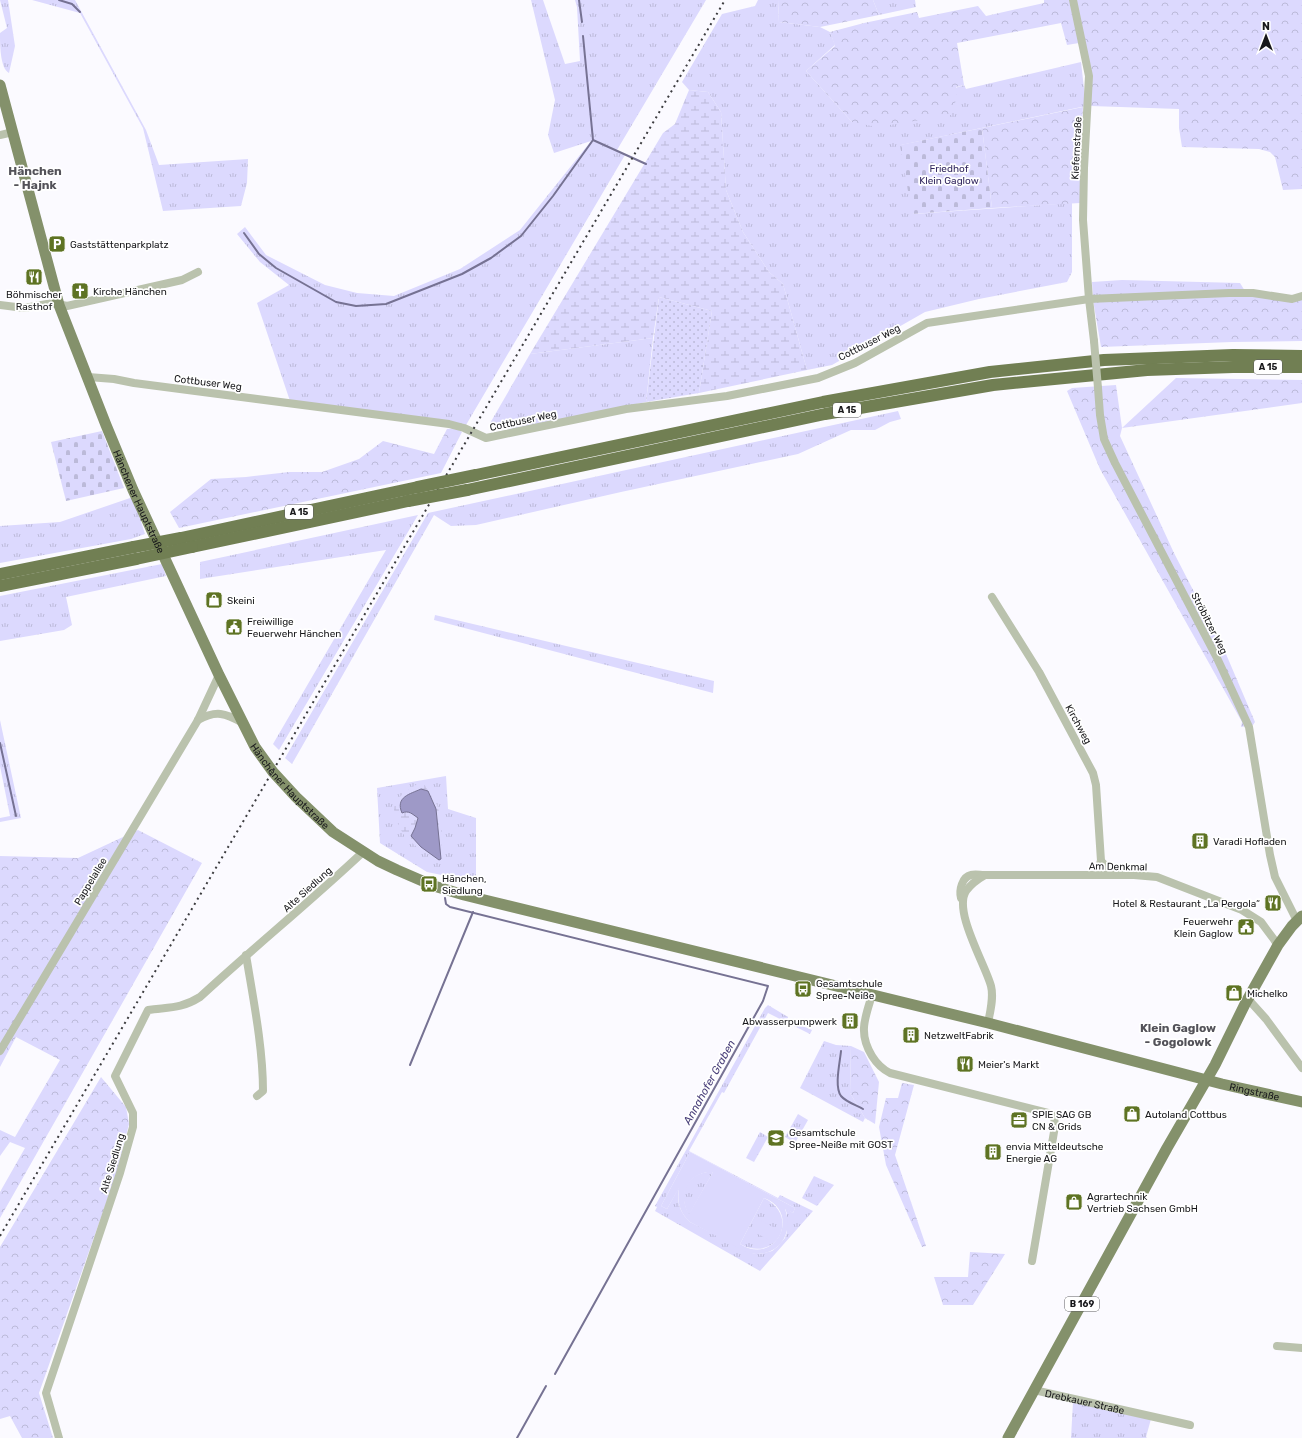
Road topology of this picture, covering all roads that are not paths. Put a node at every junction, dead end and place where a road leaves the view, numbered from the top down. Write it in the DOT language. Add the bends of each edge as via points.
graph roads {
  1 [pos="1073,0"];
  2 [pos="0,85"];
  3 [pos="13,132"];
  4 [pos="0,134"];
  5 [pos="198,272"];
  6 [pos="1302,296"];
  7 [pos="1089,299"];
  8 [pos="0,305"];
  9 [pos="59,305"];
  10 [pos="1094,341"];
  11 [pos="1302,356"];
  12 [pos="1302,367"];
  13 [pos="88,377"];
  14 [pos="135,553"];
  15 [pos="0,574"];
  16 [pos="0,586"];
  17 [pos="992,597"];
  18 [pos="219,675"];
  19 [pos="198,720"];
  20 [pos="244,723"];
  21 [pos="363,852"];
  22 [pos="1101,861"];
  23 [pos="1096,875"];
  24 [pos="1124,875"];
  25 [pos="1300,918"];
  26 [pos="1278,945"];
  27 [pos="246,955"];
  28 [pos="872,995"];
  29 [pos="1248,999"];
  30 [pos="988,1023"];
  31 [pos="0,1051"];
  32 [pos="1302,1068"];
  33 [pos="1206,1080"];
  34 [pos="257,1096"];
  35 [pos="1302,1102"];
  36 [pos="1032,1261"];
  37 [pos="1277,1346"];
  38 [pos="1302,1348"];
  39 [pos="1034,1390"];
  40 [pos="1190,1425"];
  41 [pos="59,1438"];
  42 [pos="1008,1438"];
  1 -- 7 [label="street, Kiefernstraße" via="1089,76 1083,220"];
  2 -- 3 [label="main road, Hänchener Hauptstraße"];
  3 -- 4 [label="street"];
  3 -- 9 [label="main road, Hänchener Hauptstraße"];
  5 -- 9 [label="street" via="182,280 67,306"];
  6 -- 7 [label="street" via="1292,299 1253,293 1229,293"];
  7 -- 10 [label="street, Kiefernstraße"];
  7 -- 13 [label="street, Cottbuser Weg" via="927,323 856,363 818,378 727,396 626,409 486,438 449,424 134,383 114,378"];
  8 -- 9 [label="street" via="24,308 53,303"];
  9 -- 13 [label="main road, Hänchener Hauptstraße"];
  10 -- 25 [label="street, Ströbitzer Weg, bridge" via="1104,439 1217,658 1249,727 1275,877"];
  11 -- 14 [label="highway, A 15, bridge" via="1233,355 1104,360 990,372 823,402 418,487 181,538"];
  12 -- 14 [label="highway, A 15, bridge" via="1233,366 1147,370 993,385 825,414 192,547"];
  13 -- 18 [label="main road, Hänchener Hauptstraße" via="133,490"];
  14 -- 15 [label="highway, A 15"];
  14 -- 16 [label="highway, A 15"];
  17 -- 22 [label="street, Kirchweg" via="1039,672 1094,773"];
  18 -- 19 [label="street, Pappelallee"];
  18 -- 20 [label="main road, Hänchener Hauptstraße"];
  19 -- 20 [label="street" via="207,715 218,714 229,715"];
  19 -- 31 [label="street, Pappelallee"];
  20 -- 21 [label="main road, Hänchener Hauptstraße" via="255,747 296,797 334,832"];
  21 -- 27 [label="street, Alte Siedlung"];
  21 -- 28 [label="main road, Hänchener Hauptstraße" via="429,884 458,893"];
  22 -- 23 [label="street, Kirchweg"];
  22 -- 24 [label="street" via="1111,870"];
  23 -- 24 [label="street, Am Denkmal"];
  23 -- 30 [label="street, Am Denkmal" via="972,875 964,880 960,894 968,928 991,987"];
  24 -- 26 [label="street, Am Denkmal" via="1157,877 1242,910 1261,922"];
  25 -- 26 [label="main road, Drebkauer Straße / B 169"];
  26 -- 29 [label="main road, Drebkauer Straße / B 169"];
  27 -- 34 [label="street" via="263,1080 263,1091"];
  27 -- 41 [label="street, Alte Siedlung" via="193,1002 178,1007 148,1010 115,1076 133,1113 133,1127 120,1174 46,1393"];
  28 -- 30 [label="main road, Ringstraße"];
  28 -- 36 [label="street" via="863,1028 864,1040 877,1063 886,1071 1054,1116 1055,1126"];
  29 -- 32 [label="street"];
  29 -- 33 [label="main road, Drebkauer Straße / B 169"];
  30 -- 33 [label="main road, Ringstraße"];
  33 -- 35 [label="main road, Ringstraße"];
  33 -- 39 [label="main road, Drebkauer Straße / B 169"];
  37 -- 38 [label="street"];
  39 -- 40 [label="street, Drebkauer Straße"];
  39 -- 42 [label="main road, Drebkauer Straße / B 169"];
}
